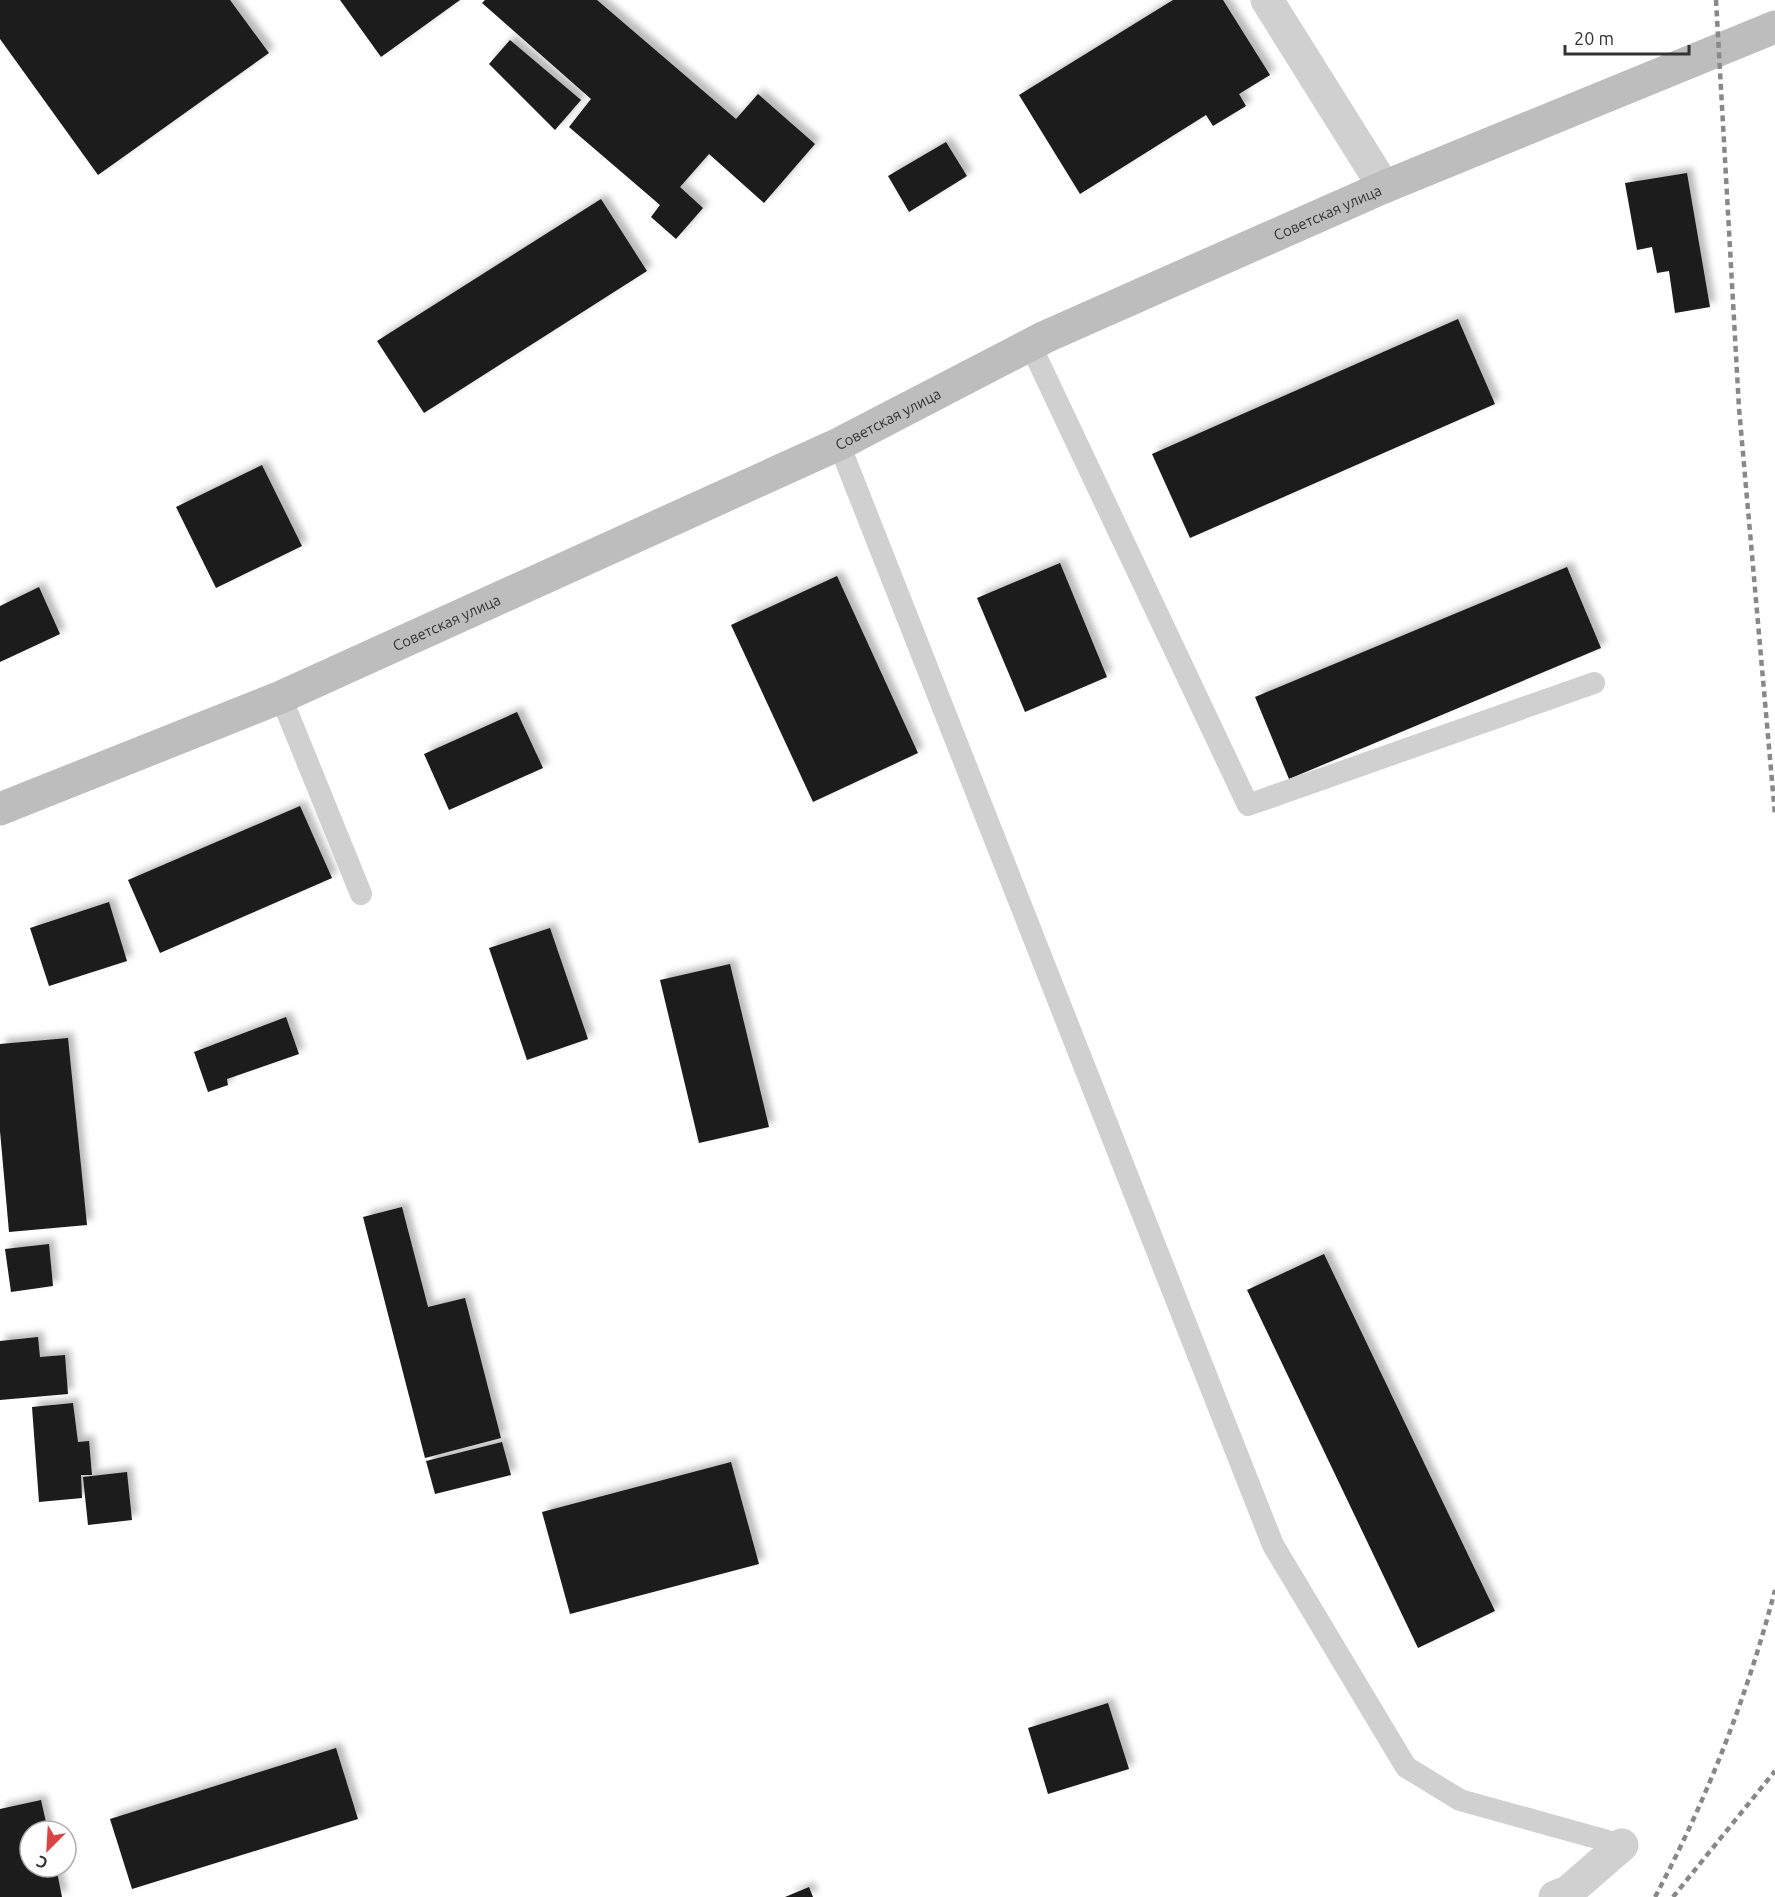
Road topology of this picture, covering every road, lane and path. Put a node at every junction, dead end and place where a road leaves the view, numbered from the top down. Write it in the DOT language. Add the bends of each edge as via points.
graph roads {
  1 [pos="1267,0"];
  2 [pos="1775,27"];
  3 [pos="1384,187"];
  4 [pos="1031,346"];
  5 [pos="839,444"];
  6 [pos="1594,684"];
  7 [pos="281,697"];
  8 [pos="0,809"];
  9 [pos="361,894"];
  10 [pos="1622,1845"];
  11 [pos="1555,1897"];
  1 -- 3 [label="street"];
  2 -- 3 [label="street, Советская улица"];
  3 -- 4 [label="street, Советская улица"];
  4 -- 5 [label="street, Советская улица"];
  4 -- 6 [label="lane" via="1248,805"];
  5 -- 7 [label="street, Советская улица"];
  5 -- 10 [label="lane" via="1273,1545 1406,1767 1460,1800"];
  7 -- 8 [label="street, Советская улица"];
  7 -- 9 [label="lane"];
  10 -- 11 [label="street" via="1568,1892"];
}
